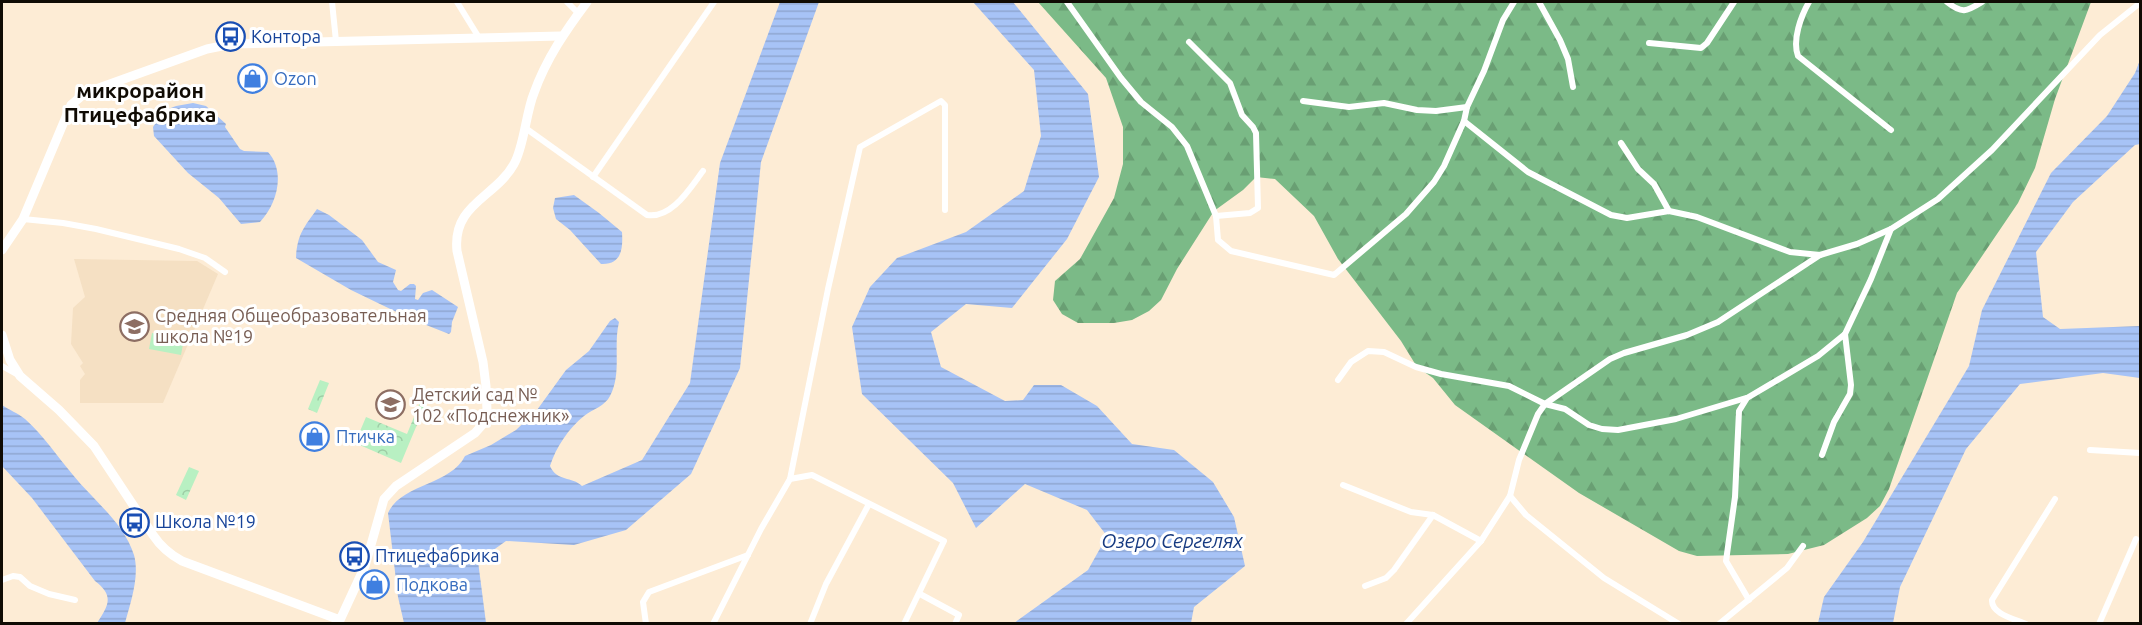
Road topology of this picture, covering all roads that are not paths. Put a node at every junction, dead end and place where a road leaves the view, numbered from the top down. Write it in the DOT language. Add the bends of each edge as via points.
graph roads {
  1 [pos="332,2"];
  2 [pos="457,2"];
  3 [pos="567,2"];
  4 [pos="586,2"];
  5 [pos="714,2"];
  6 [pos="1066,2"];
  7 [pos="1514,2"];
  8 [pos="1539,2"];
  9 [pos="1734,2"];
  10 [pos="1809,2"];
  11 [pos="1947,2"];
  12 [pos="1982,2"];
  13 [pos="2140,3"];
  14 [pos="578,13"];
  15 [pos="478,36"];
  16 [pos="561,36"];
  17 [pos="336,41"];
  18 [pos="1189,42"];
  19 [pos="1649,42"];
  20 [pos="1573,87"];
  21 [pos="1303,102"];
  22 [pos="1467,107"];
  23 [pos="1464,121"];
  24 [pos="524,127"];
  25 [pos="1891,130"];
  26 [pos="1621,142"];
  27 [pos="703,171"];
  28 [pos="593,177"];
  29 [pos="945,210"];
  30 [pos="1669,211"];
  31 [pos="1216,216"];
  32 [pos="23,219"];
  33 [pos="1891,229"];
  34 [pos="2,250"];
  35 [pos="1821,255"];
  36 [pos="225,272"];
  37 [pos="1845,334"];
  38 [pos="2,335"];
  39 [pos="2,366"];
  40 [pos="20,376"];
  41 [pos="1338,380"];
  42 [pos="1747,398"];
  43 [pos="1545,404"];
  44 [pos="2090,450"];
  45 [pos="2140,453"];
  46 [pos="1822,455"];
  47 [pos="790,479"];
  48 [pos="1343,485"];
  49 [pos="1510,496"];
  50 [pos="2055,499"];
  51 [pos="868,504"];
  52 [pos="1433,515"];
  53 [pos="2136,539"];
  54 [pos="1481,541"];
  55 [pos="1803,546"];
  56 [pos="748,555"];
  57 [pos="2,580"];
  58 [pos="1365,586"];
  59 [pos="920,594"];
  60 [pos="75,600"];
  61 [pos="1749,600"];
  62 [pos="339,622"];
  63 [pos="646,624"];
  64 [pos="713,624"];
  65 [pos="810,624"];
  66 [pos="904,624"];
  67 [pos="955,624"];
  68 [pos="1406,624"];
  69 [pos="1679,624"];
  70 [pos="1719,624"];
  71 [pos="2026,624"];
  72 [pos="2099,624"];
  1 -- 17 [label="street"];
  2 -- 15 [label="street"];
  3 -- 14 [label="street"];
  4 -- 14 [label="street"];
  5 -- 28 [label="street"];
  6 -- 31 [label="street" via="1141,102 1172,127 1187,146"];
  7 -- 22 [label="street"];
  8 -- 20 [label="street" via="1568,59"];
  9 -- 19 [label="street" via="1701,48"];
  10 -- 25 [label="street" via="1800,23 1795,48 1798,56"];
  11 -- 12 [label="street" via="1958,11 1965,11"];
  13 -- 33 [label="street" via="2100,35 1982,161 1938,199"];
  14 -- 16 [label="street"];
  15 -- 16 [label="street"];
  15 -- 17 [label="street"];
  16 -- 24 [label="street" via="534,92"];
  17 -- 32 [label="street" via="232,44 207,49 85,93 71,105"];
  18 -- 31 [label="street" via="1230,83 1242,115 1254,126 1256,134 1258,208 1250,213"];
  21 -- 22 [label="street" via="1349,107 1384,103 1436,111"];
  22 -- 23 [label="street"];
  23 -- 30 [label="street" via="1528,172 1611,215 1627,218"];
  23 -- 31 [label="street" via="1434,182 1406,214 1334,274 1231,251 1218,240"];
  24 -- 28 [label="street"];
  24 -- 62 [label="street" via="515,163 469,209 458,226 456,239 483,362 487,411 483,424 396,486 384,499 365,566"];
  26 -- 30 [label="street" via="1638,169 1654,184"];
  27 -- 28 [label="street" via="672,208 654,216"];
  29 -- 47 [label="street" via="945,105 941,101 860,147"];
  30 -- 35 [label="street" via="1790,252"];
  32 -- 34 [label="street"];
  32 -- 36 [label="street" via="96,229 179,249 205,258"];
  33 -- 35 [label="street"];
  33 -- 37 [label="street"];
  35 -- 43 [label="street" via="1718,322 1610,359"];
  37 -- 42 [label="street" via="1818,356"];
  37 -- 46 [label="street" via="1850,394"];
  38 -- 40 [label="street"];
  39 -- 40 [label="street"];
  40 -- 62 [label="street" via="94,446 170,555"];
  41 -- 43 [label="street" via="1351,362 1368,351 1384,352 1416,368 1509,386"];
  42 -- 43 [label="street" via="1618,430 1589,425 1565,409"];
  42 -- 61 [label="street" via="1738,411 1726,561"];
  43 -- 49 [label="street" via="1519,460"];
  44 -- 45 [label="street"];
  47 -- 51 [label="street" via="812,475"];
  47 -- 56 [label="street"];
  48 -- 52 [label="street" via="1411,512"];
  49 -- 54 [label="street"];
  49 -- 69 [label="street" via="1526,514 1604,578"];
  50 -- 71 [label="street" via="1992,600 1994,610"];
  51 -- 59 [label="street" via="944,541"];
  51 -- 65 [label="street" via="826,584"];
  52 -- 54 [label="street"];
  52 -- 58 [label="street" via="1394,570 1386,578"];
  53 -- 72 [label="street"];
  54 -- 68 [label="street"];
  55 -- 61 [label="street" via="1787,568"];
  56 -- 63 [label="street" via="649,592 644,602"];
  56 -- 64 [label="street"];
  57 -- 60 [label="street" via="20,577 49,594"];
  59 -- 66 [label="street"];
  59 -- 67 [label="street" via="959,615"];
  61 -- 70 [label="street"];
}
